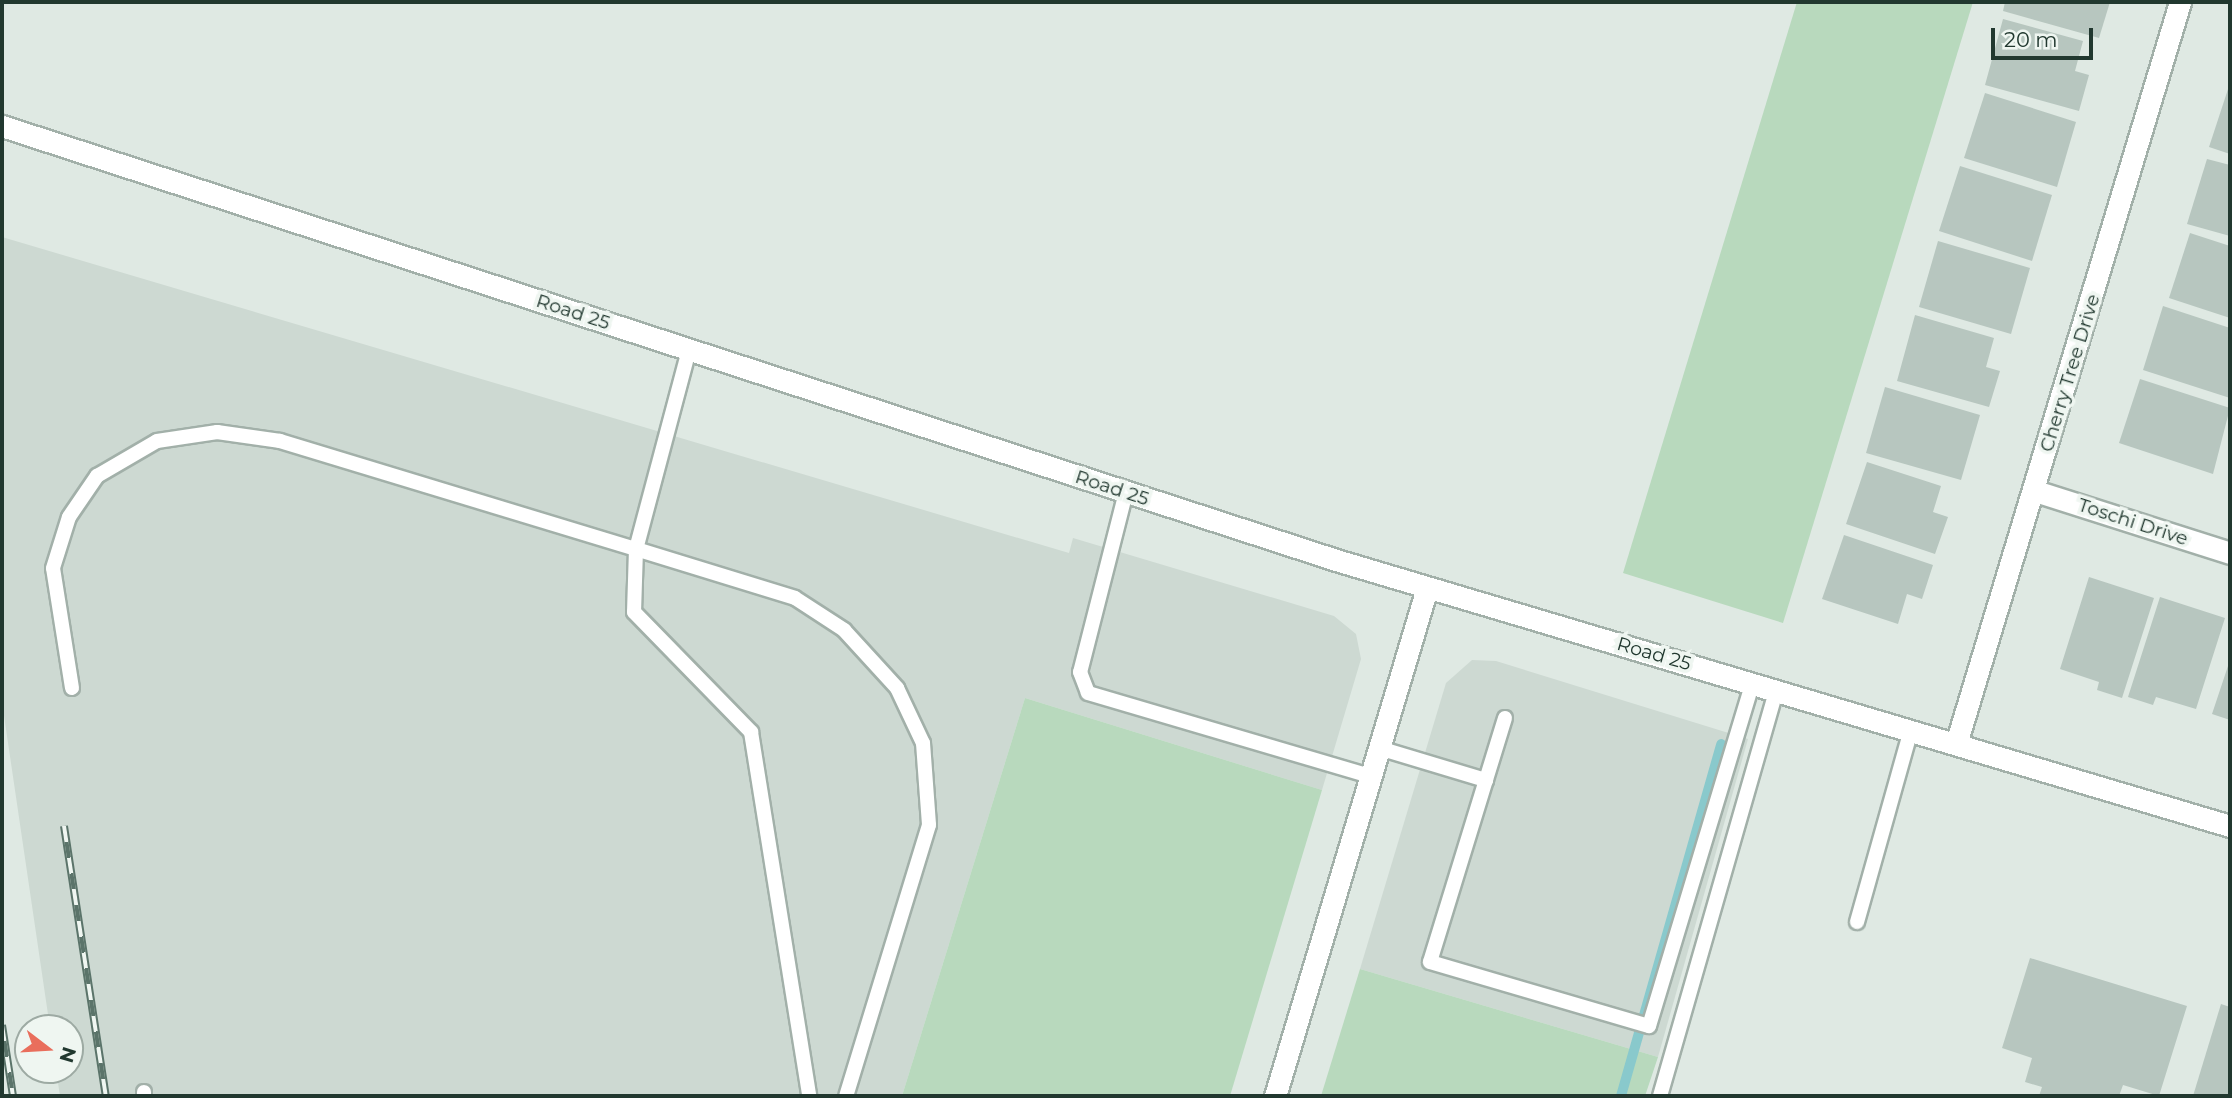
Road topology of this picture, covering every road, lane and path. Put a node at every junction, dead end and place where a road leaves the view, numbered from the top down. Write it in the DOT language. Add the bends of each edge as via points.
graph roads {
  1 [pos="2180,2"];
  2 [pos="2,126"];
  3 [pos="689,350"];
  4 [pos="2035,491"];
  5 [pos="1126,492"];
  6 [pos="636,548"];
  7 [pos="2230,553"];
  8 [pos="1427,588"];
  9 [pos="1753,682"];
  10 [pos="72,688"];
  11 [pos="1777,689"];
  12 [pos="1505,718"];
  13 [pos="1911,730"];
  14 [pos="1956,744"];
  15 [pos="1379,748"];
  16 [pos="1370,776"];
  17 [pos="1486,780"];
  18 [pos="2230,826"];
  19 [pos="1857,922"];
  20 [pos="809,1096"];
  21 [pos="846,1096"];
  22 [pos="1275,1096"];
  23 [pos="1660,1096"];
  1 -- 4 [label="street, Cherry Tree Drive"];
  2 -- 3 [label="street, Road 25"];
  3 -- 5 [label="street, Road 25"];
  3 -- 6 [label="lane"];
  4 -- 7 [label="street, Toschi Drive"];
  4 -- 14 [label="street, Cherry Tree Drive"];
  5 -- 8 [label="street, Road 25"];
  5 -- 16 [label="lane" via="1080,672 1088,693"];
  6 -- 10 [label="lane" via="280,441 217,432 158,441 97,476 69,517 53,568"];
  6 -- 20 [label="lane" via="634,612 751,732"];
  6 -- 21 [label="lane" via="795,598 844,630 897,688 923,743 929,825"];
  8 -- 9 [label="street, Road 25"];
  8 -- 15 [label="street"];
  9 -- 11 [label="street, Road 25"];
  9 -- 17 [label="lane" via="1649,1027 1430,962"];
  11 -- 13 [label="street, Road 25"];
  11 -- 23 [label="lane"];
  12 -- 17 [label="lane"];
  13 -- 14 [label="street, Road 25"];
  13 -- 19 [label="lane"];
  14 -- 18 [label="street, Road 25"];
  15 -- 16 [label="street"];
  15 -- 17 [label="lane"];
  16 -- 22 [label="street"];
}
